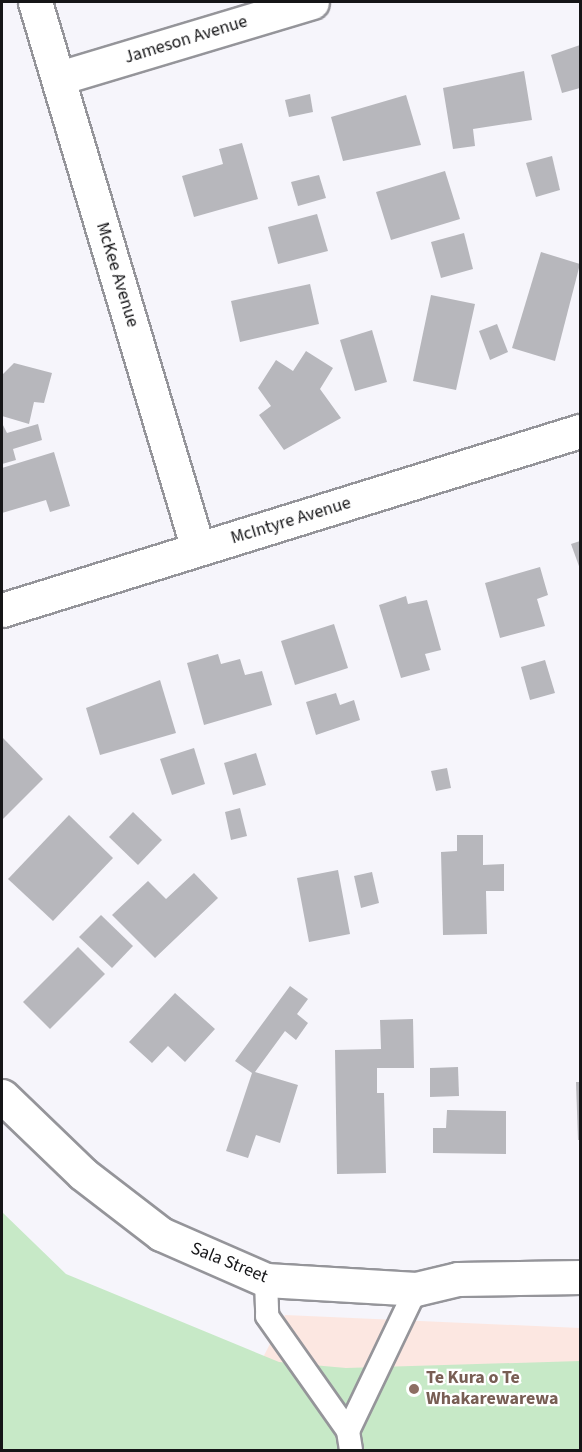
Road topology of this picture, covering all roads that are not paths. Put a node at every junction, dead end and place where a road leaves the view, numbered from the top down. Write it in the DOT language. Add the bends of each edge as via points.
graph roads {
  1 [pos="36,2"];
  2 [pos="312,2"];
  3 [pos="59,78"];
  4 [pos="580,432"];
  5 [pos="198,549"];
  6 [pos="2,610"];
  7 [pos="2,1096"];
  8 [pos="580,1277"];
  9 [pos="266,1280"];
  10 [pos="416,1289"];
  11 [pos="349,1441"];
  1 -- 3 [label="main road, McKee Avenue"];
  2 -- 3 [label="main road, Jameson Avenue"];
  3 -- 5 [label="main road, McKee Avenue"];
  4 -- 5 [label="main road, McIntyre Avenue"];
  5 -- 6 [label="main road, McIntyre Avenue"];
  7 -- 9 [label="main road, Sala Street" via="83,1174 161,1234"];
  8 -- 10 [label="main road, Sala Street" via="458,1279"];
  9 -- 10 [label="main road, Sala Street"];
  9 -- 11 [label="lane" via="267,1316"];
  10 -- 11 [label="lane"];
}
